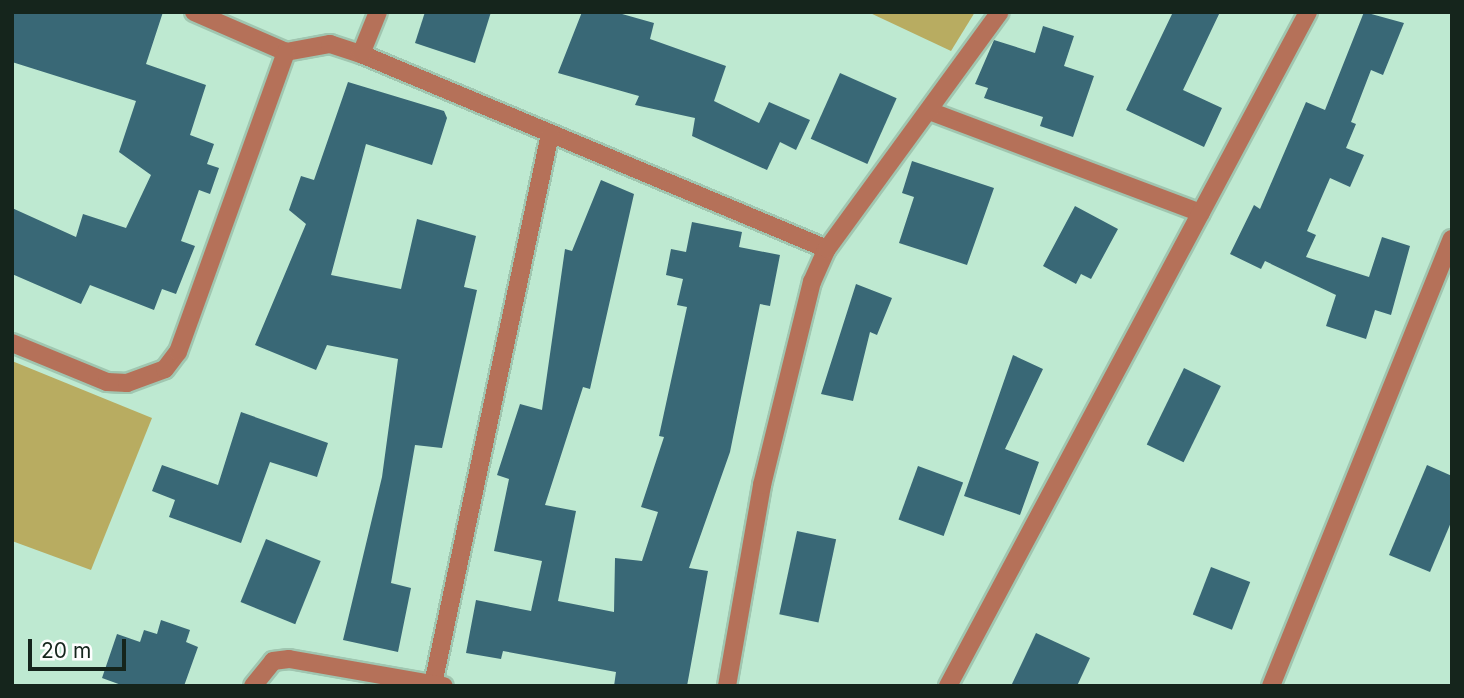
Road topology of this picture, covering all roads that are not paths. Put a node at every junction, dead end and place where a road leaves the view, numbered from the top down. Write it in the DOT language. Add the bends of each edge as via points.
graph roads {
  1 [pos="194,12"];
  2 [pos="378,12"];
  3 [pos="1000,12"];
  4 [pos="1308,12"];
  5 [pos="286,52"];
  6 [pos="361,54"];
  7 [pos="932,112"];
  8 [pos="550,134"];
  9 [pos="1201,213"];
  10 [pos="1452,239"];
  11 [pos="827,248"];
  12 [pos="12,343"];
  13 [pos="439,685"];
  14 [pos="253,686"];
  15 [pos="727,686"];
  16 [pos="948,686"];
  17 [pos="1271,686"];
  1 -- 5 [label="street"];
  2 -- 6 [label="street"];
  3 -- 7 [label="street"];
  4 -- 9 [label="street"];
  5 -- 6 [label="street" via="330,44"];
  5 -- 12 [label="street" via="178,352 164,369 127,383 107,382"];
  6 -- 8 [label="street"];
  7 -- 9 [label="street"];
  7 -- 11 [label="street"];
  8 -- 11 [label="street"];
  8 -- 13 [label="street"];
  9 -- 16 [label="street"];
  10 -- 17 [label="street"];
  11 -- 15 [label="street" via="812,282 762,485"];
  13 -- 14 [label="street" via="289,659 274,661"];
}
